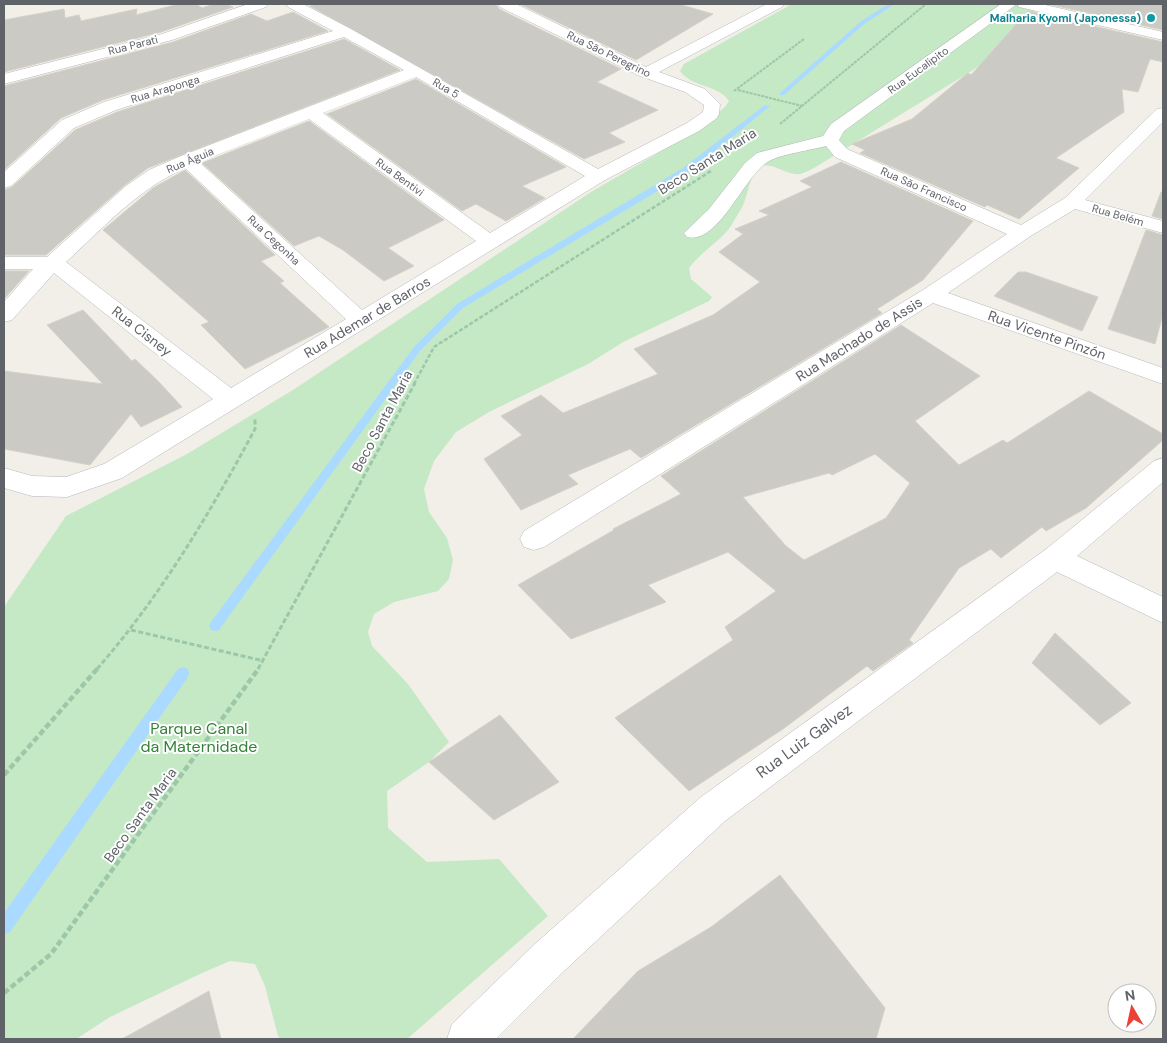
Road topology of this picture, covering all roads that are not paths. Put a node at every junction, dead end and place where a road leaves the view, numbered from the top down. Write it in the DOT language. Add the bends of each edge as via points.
graph roads {
  1 [pos="260,4"];
  2 [pos="293,4"];
  3 [pos="505,4"];
  4 [pos="777,4"];
  5 [pos="1010,4"];
  6 [pos="1024,4"];
  7 [pos="346,32"];
  8 [pos="1163,36"];
  9 [pos="417,71"];
  10 [pos="646,73"];
  11 [pos="4,79"];
  12 [pos="712,104"];
  13 [pos="311,112"];
  14 [pos="1163,114"];
  15 [pos="830,140"];
  16 [pos="187,160"];
  17 [pos="598,176"];
  18 [pos="4,182"];
  19 [pos="1072,202"];
  20 [pos="1163,227"];
  21 [pos="694,233"];
  22 [pos="1022,233"];
  23 [pos="490,242"];
  24 [pos="4,263"];
  25 [pos="54,263"];
  26 [pos="931,295"];
  27 [pos="4,315"];
  28 [pos="361,321"];
  29 [pos="1163,376"];
  30 [pos="231,400"];
  31 [pos="1163,468"];
  32 [pos="4,478"];
  33 [pos="534,539"];
  34 [pos="1055,558"];
  35 [pos="1163,611"];
  36 [pos="467,1039"];
  1 -- 11 [label="street, Rua Parati" via="166,37"];
  2 -- 7 [label="street, Rua 5"];
  3 -- 10 [label="street, Rua São Peregrino" via="533,10"];
  4 -- 10 [label="street"];
  5 -- 15 [label="street, Rua Eucalipito" via="837,128"];
  6 -- 8 [label="street"];
  7 -- 9 [label="street, Rua 5"];
  7 -- 18 [label="street, Rua Araponga" via="110,106 68,124"];
  9 -- 13 [label="street, Rua Águia"];
  9 -- 17 [label="street, Rua 5"];
  10 -- 12 [label="street, Rua São Peregrino" via="691,89"];
  12 -- 17 [label="street, Rua Ademar de Barros" via="711,114 703,121"];
  13 -- 16 [label="street, Rua Águia"];
  13 -- 23 [label="street, Rua Bentivi"];
  14 -- 19 [label="street, Rua Machado de Assis"];
  15 -- 21 [label="street" via="763,157 751,167 716,213"];
  15 -- 22 [label="street, Rua São Francisco" via="841,153"];
  16 -- 25 [label="street, Rua Águia" via="156,174 133,190"];
  16 -- 28 [label="street, Rua Cegonha"];
  17 -- 23 [label="street, Rua Ademar de Barros"];
  19 -- 20 [label="street, Rua Belém"];
  19 -- 22 [label="street, Rua Machado de Assis"];
  22 -- 26 [label="street, Rua Machado de Assis"];
  23 -- 28 [label="street, Rua Ademar de Barros"];
  24 -- 25 [label="street"];
  25 -- 27 [label="street, Rua Águia" via="36,278"];
  25 -- 30 [label="street, Rua Cisney"];
  26 -- 29 [label="street, Rua Vicente Pinzón"];
  26 -- 33 [label="street, Rua Machado de Assis"];
  28 -- 30 [label="street, Rua Ademar de Barros"];
  30 -- 32 [label="street, Rua Ademar de Barros" via="113,471 76,484 67,487 32,486"];
  31 -- 34 [label="street, Rua Luiz Galvez"];
  34 -- 35 [label="street"];
  34 -- 36 [label="street, Rua Luiz Galvez" via="713,809 550,957"];
}
